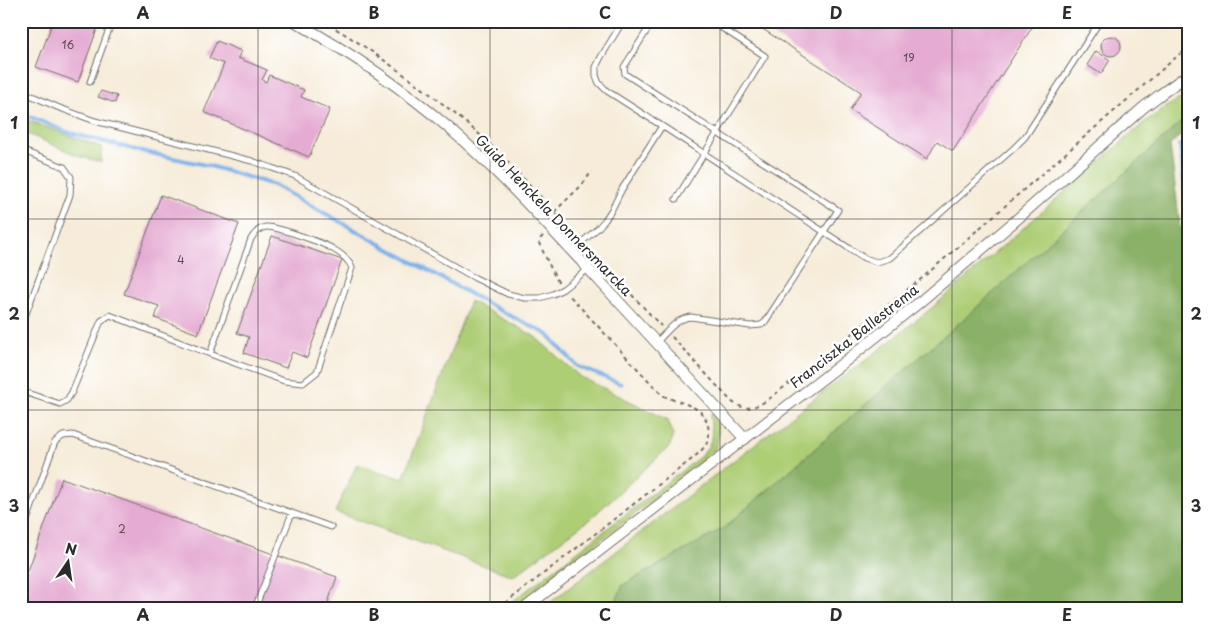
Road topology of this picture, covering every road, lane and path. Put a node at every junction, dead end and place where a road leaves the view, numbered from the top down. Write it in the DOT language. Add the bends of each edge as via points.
graph roads {
  1 [pos="112,21"];
  2 [pos="294,21"];
  3 [pos="623,21"];
  4 [pos="653,21"];
  5 [pos="711,21"];
  6 [pos="1100,21"];
  7 [pos="1189,46"];
  8 [pos="1189,74"];
  9 [pos="90,82"];
  10 [pos="21,91"];
  11 [pos="662,126"];
  12 [pos="717,133"];
  13 [pos="21,150"];
  14 [pos="704,154"];
  15 [pos="592,171"];
  16 [pos="676,199"];
  17 [pos="554,212"];
  18 [pos="825,232"];
  19 [pos="540,239"];
  20 [pos="572,251"];
  21 [pos="588,269"];
  22 [pos="560,285"];
  23 [pos="568,294"];
  24 [pos="21,327"];
  25 [pos="656,342"];
  26 [pos="210,354"];
  27 [pos="21,391"];
  28 [pos="731,401"];
  29 [pos="745,439"];
  30 [pos="292,513"];
  31 [pos="331,527"];
  32 [pos="21,537"];
  33 [pos="255,608"];
  34 [pos="499,608"];
  35 [pos="525,608"];
  1 -- 9 [label="lane"];
  2 -- 20 [label="street, Guido Henckela Donnersmarcka" via="362,62 442,122 496,171"];
  3 -- 11 [label="lane" via="601,56 596,76 607,91"];
  4 -- 12 [label="lane" via="624,67 625,74"];
  5 -- 12 [label="lane" via="765,56"];
  6 -- 18 [label="lane" via="1025,137 890,258 877,262 864,258"];
  7 -- 28 [label="path" via="921,279 769,399 757,407 745,408"];
  8 -- 29 [label="street, Franciszka Ballestrema" via="1144,108 921,301"];
  10 -- 21 [label="lane" via="95,121 295,176 508,294 540,298 553,294"];
  11 -- 14 [label="lane"];
  11 -- 20 [label="lane" via="606,220"];
  12 -- 14 [label="lane"];
  12 -- 18 [label="lane" via="838,210"];
  13 -- 24 [label="lane" via="64,168 71,178 70,195"];
  14 -- 16 [label="lane"];
  14 -- 18 [label="lane"];
  15 -- 17 [label="path"];
  18 -- 25 [label="lane" via="762,325 686,317 676,322"];
  19 -- 22 [label="path"];
  20 -- 21 [label="street, Guido Henckela Donnersmarcka"];
  21 -- 25 [label="street, Guido Henckela Donnersmarcka"];
  23 -- 34 [label="path" via="662,395 701,412 710,432 707,445 684,465"];
  25 -- 29 [label="street, Guido Henckela Donnersmarcka"];
  26 -- 26 [label="lane" via="255,233 266,227 279,229 333,249 350,262 352,268 317,372 303,383 284,381"];
  26 -- 27 [label="lane" via="110,316 101,321 67,400 60,404"];
  29 -- 35 [label="street, Franciszka Ballestrema"];
  30 -- 31 [label="lane"];
  30 -- 32 [label="lane" via="73,435 62,436 55,442"];
  30 -- 33 [label="lane"];
}
